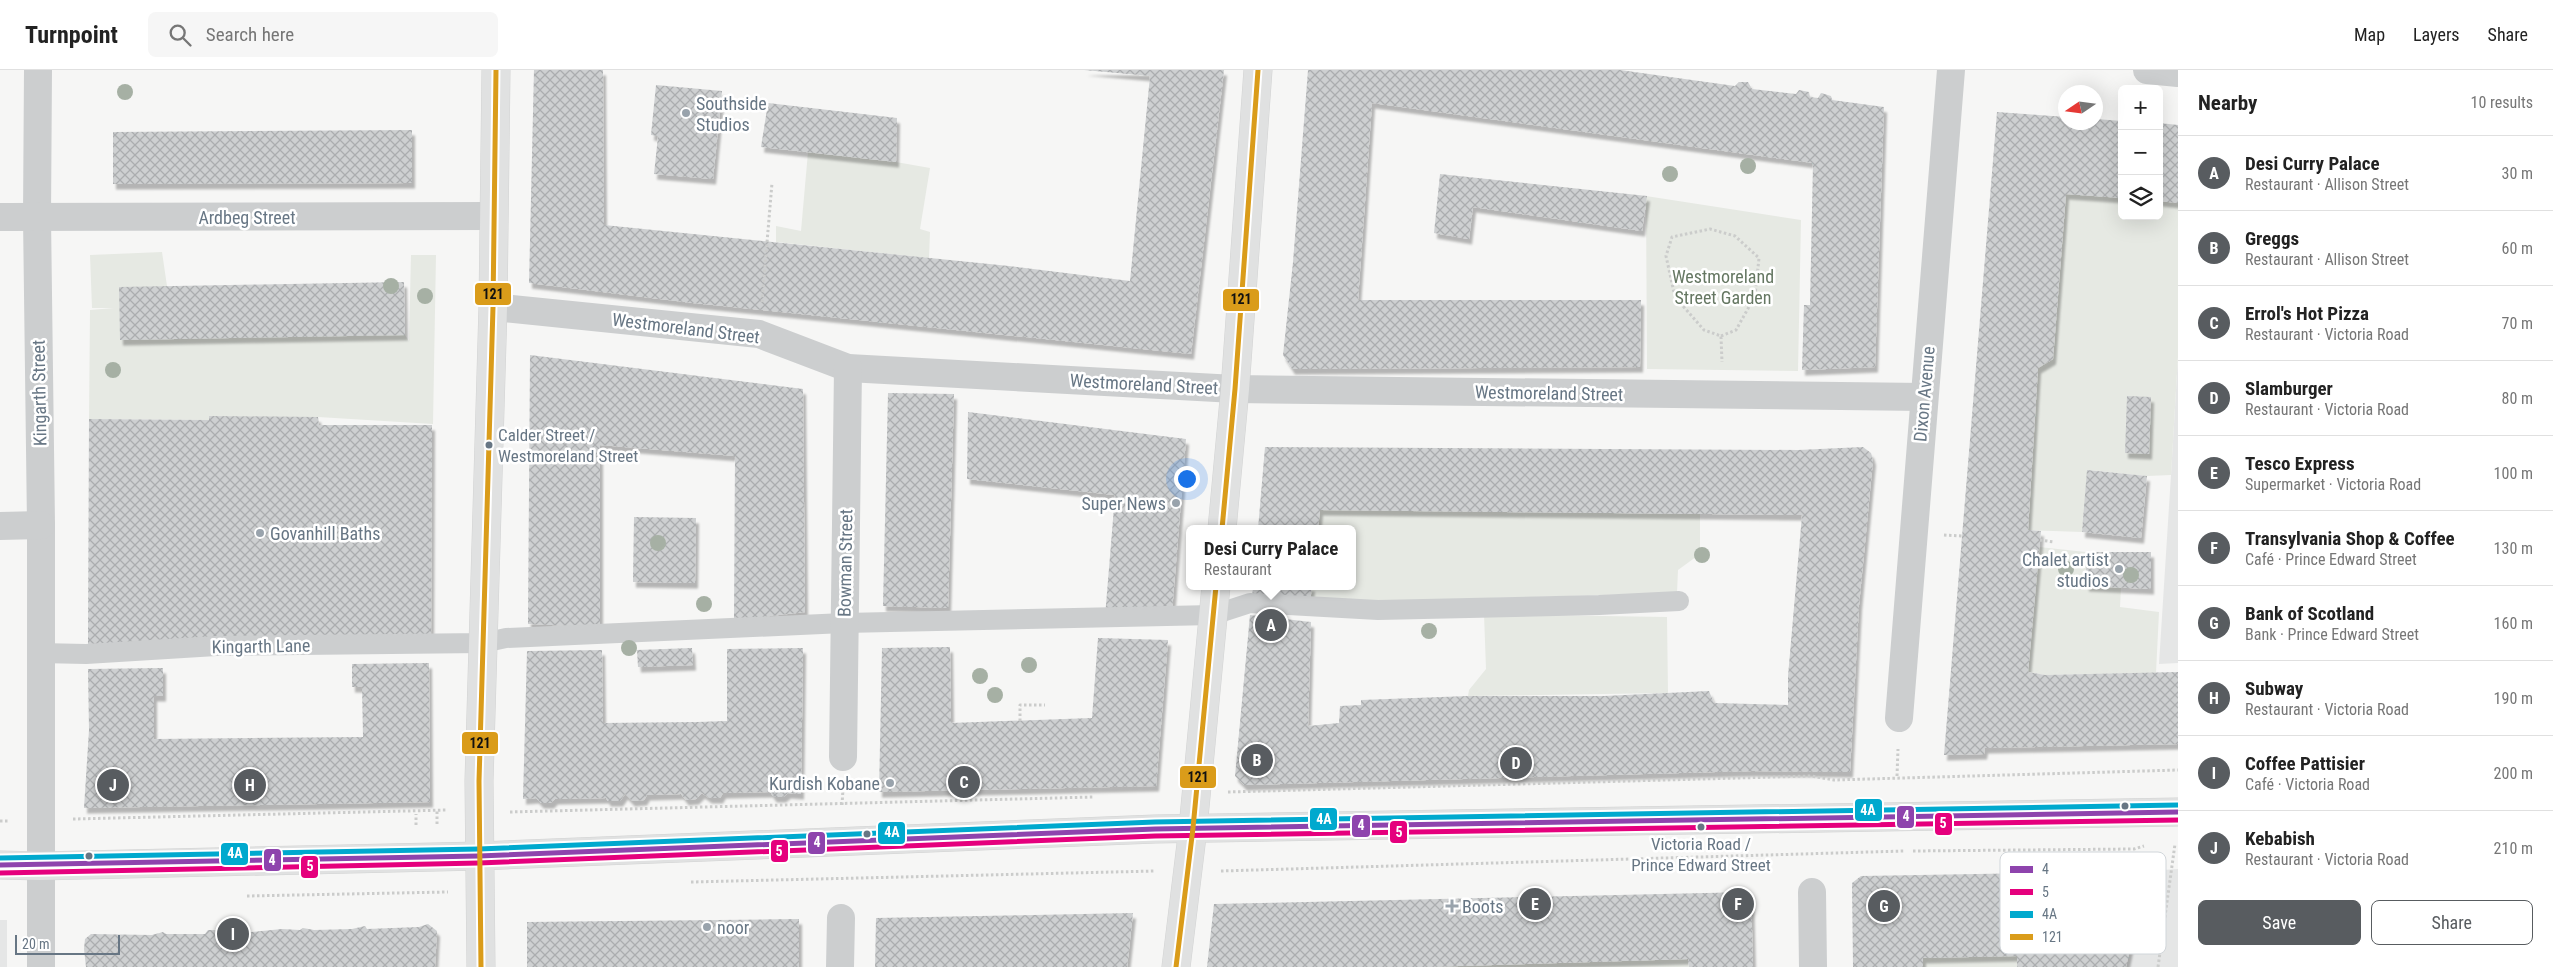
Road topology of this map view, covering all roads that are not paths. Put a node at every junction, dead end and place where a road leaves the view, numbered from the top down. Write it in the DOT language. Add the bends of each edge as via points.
graph roads {
  1 [pos="38,70"];
  2 [pos="496,70"];
  3 [pos="1258,70"];
  4 [pos="1951,70"];
  5 [pos="2147,70"];
  6 [pos="2178,73"];
  7 [pos="494,216"];
  8 [pos="36,217"];
  9 [pos="0,218"];
  10 [pos="493,307"];
  11 [pos="848,368"];
  12 [pos="1235,389"];
  13 [pos="1924,397"];
  14 [pos="41,525"];
  15 [pos="1222,525"];
  16 [pos="0,526"];
  17 [pos="1216,590"];
  18 [pos="1679,601"];
  19 [pos="1213,615"];
  20 [pos="844,623"];
  21 [pos="483,643"];
  22 [pos="40,653"];
  23 [pos="1899,718"];
  24 [pos="843,757"];
  25 [pos="2178,812"];
  26 [pos="1193,828"];
  27 [pos="479,856"];
  28 [pos="0,865"];
  29 [pos="40,866"];
  30 [pos="1812,892"];
  31 [pos="842,918"];
  32 [pos="41,967"];
  33 [pos="481,967"];
  34 [pos="840,967"];
  35 [pos="1176,967"];
  36 [pos="1812,967"];
  1 -- 8 [label="street, Kingarth Street"];
  2 -- 7 [label="street"];
  3 -- 12 [label="street"];
  4 -- 13 [label="street, Dixon Avenue"];
  5 -- 6 [label="street"];
  7 -- 8 [label="street, Ardbeg Street"];
  7 -- 10 [label="street"];
  8 -- 9 [label="street, Ardbeg Street"];
  8 -- 14 [label="street, Kingarth Street"];
  10 -- 11 [label="street, Westmoreland Street" via="760,334"];
  10 -- 21 [label="street"];
  11 -- 12 [label="street, Westmoreland Street"];
  11 -- 20 [label="street, Bowman Street"];
  12 -- 13 [label="street, Westmoreland Street"];
  12 -- 15 [label="street"];
  13 -- 23 [label="street, Dixon Avenue"];
  14 -- 16 [label="street"];
  14 -- 22 [label="street, Kingarth Street"];
  17 -- 19 [label="street"];
  18 -- 19 [label="lane, Kingarth Lane" via="1378,610 1250,603"];
  19 -- 20 [label="lane, Kingarth Lane"];
  19 -- 26 [label="street"];
  20 -- 21 [label="lane, Kingarth Lane" via="506,638"];
  20 -- 24 [label="street, Bowman Street"];
  21 -- 22 [label="lane, Kingarth Lane" via="216,646 86,654"];
  21 -- 27 [label="street"];
  22 -- 29 [label="street, Kingarth Street"];
  25 -- 26 [label="street"];
  26 -- 27 [label="street"];
  26 -- 35 [label="street"];
  27 -- 29 [label="street"];
  27 -- 33 [label="street"];
  28 -- 29 [label="street"];
  29 -- 32 [label="street"];
  30 -- 36 [label="street"];
  31 -- 34 [label="street"];
}
